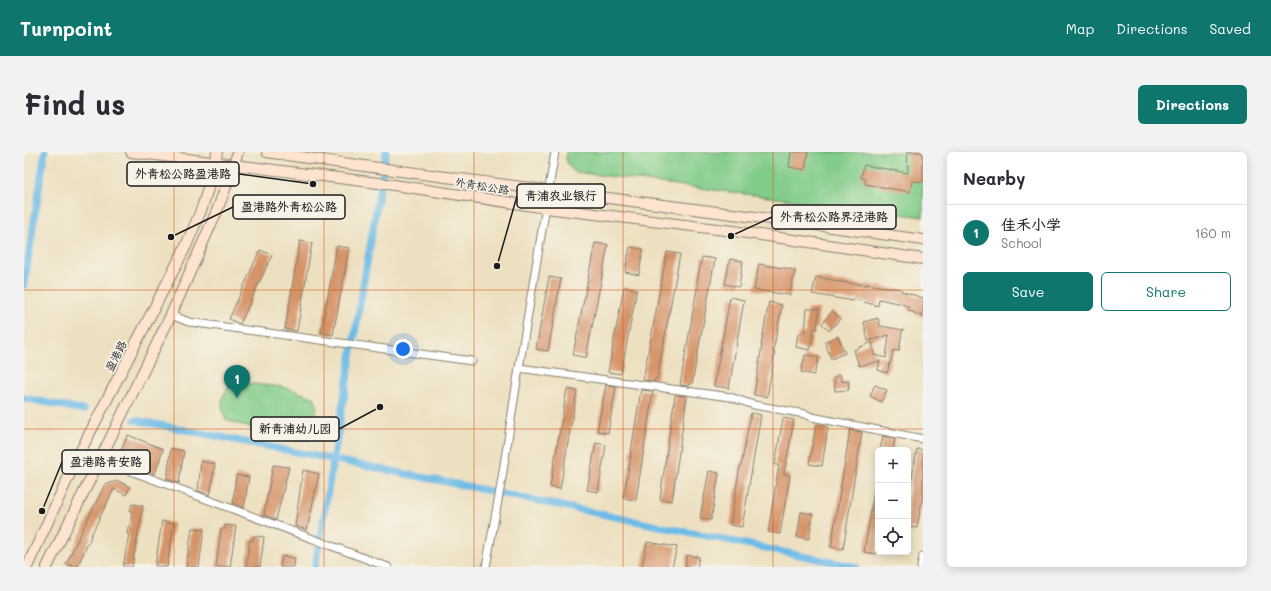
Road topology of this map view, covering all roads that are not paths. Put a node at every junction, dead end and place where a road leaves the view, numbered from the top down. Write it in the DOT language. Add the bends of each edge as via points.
graph roads {
  1 [pos="131,152"];
  2 [pos="217,152"];
  3 [pos="238,152"];
  4 [pos="267,152"];
  5 [pos="555,152"];
  6 [pos="214,164"];
  7 [pos="234,166"];
  8 [pos="549,190"];
  9 [pos="546,208"];
  10 [pos="923,240"];
  11 [pos="923,259"];
  12 [pos="171,315"];
  13 [pos="472,361"];
  14 [pos="519,368"];
  15 [pos="923,439"];
  16 [pos="80,452"];
  17 [pos="99,459"];
  18 [pos="923,556"];
  19 [pos="27,567"];
  20 [pos="47,567"];
  21 [pos="388,567"];
  22 [pos="486,567"];
  23 [pos="921,567"];
  1 -- 6 [label="main road, 外青松公路"];
  2 -- 6 [label="main road, 盈港路"];
  3 -- 7 [label="main road"];
  4 -- 8 [label="main road, 外青松公路"];
  5 -- 8 [label="street"];
  6 -- 7 [label="main road, 外青松公路"];
  6 -- 16 [label="main road, 盈港路" via="202,208 186,246"];
  7 -- 9 [label="main road, 外青松公路" via="394,185"];
  7 -- 12 [label="main road"];
  8 -- 9 [label="street"];
  8 -- 10 [label="main road, 外青松公路" via="789,220"];
  9 -- 11 [label="main road, 外青松公路" via="733,231"];
  9 -- 14 [label="street"];
  12 -- 13 [label="street" via="189,322"];
  12 -- 17 [label="main road"];
  14 -- 15 [label="street" via="730,397 754,405"];
  14 -- 22 [label="street"];
  16 -- 17 [label="street"];
  16 -- 19 [label="main road, 盈港路"];
  17 -- 20 [label="main road"];
  17 -- 21 [label="street"];
  18 -- 23 [label="street"];
}
